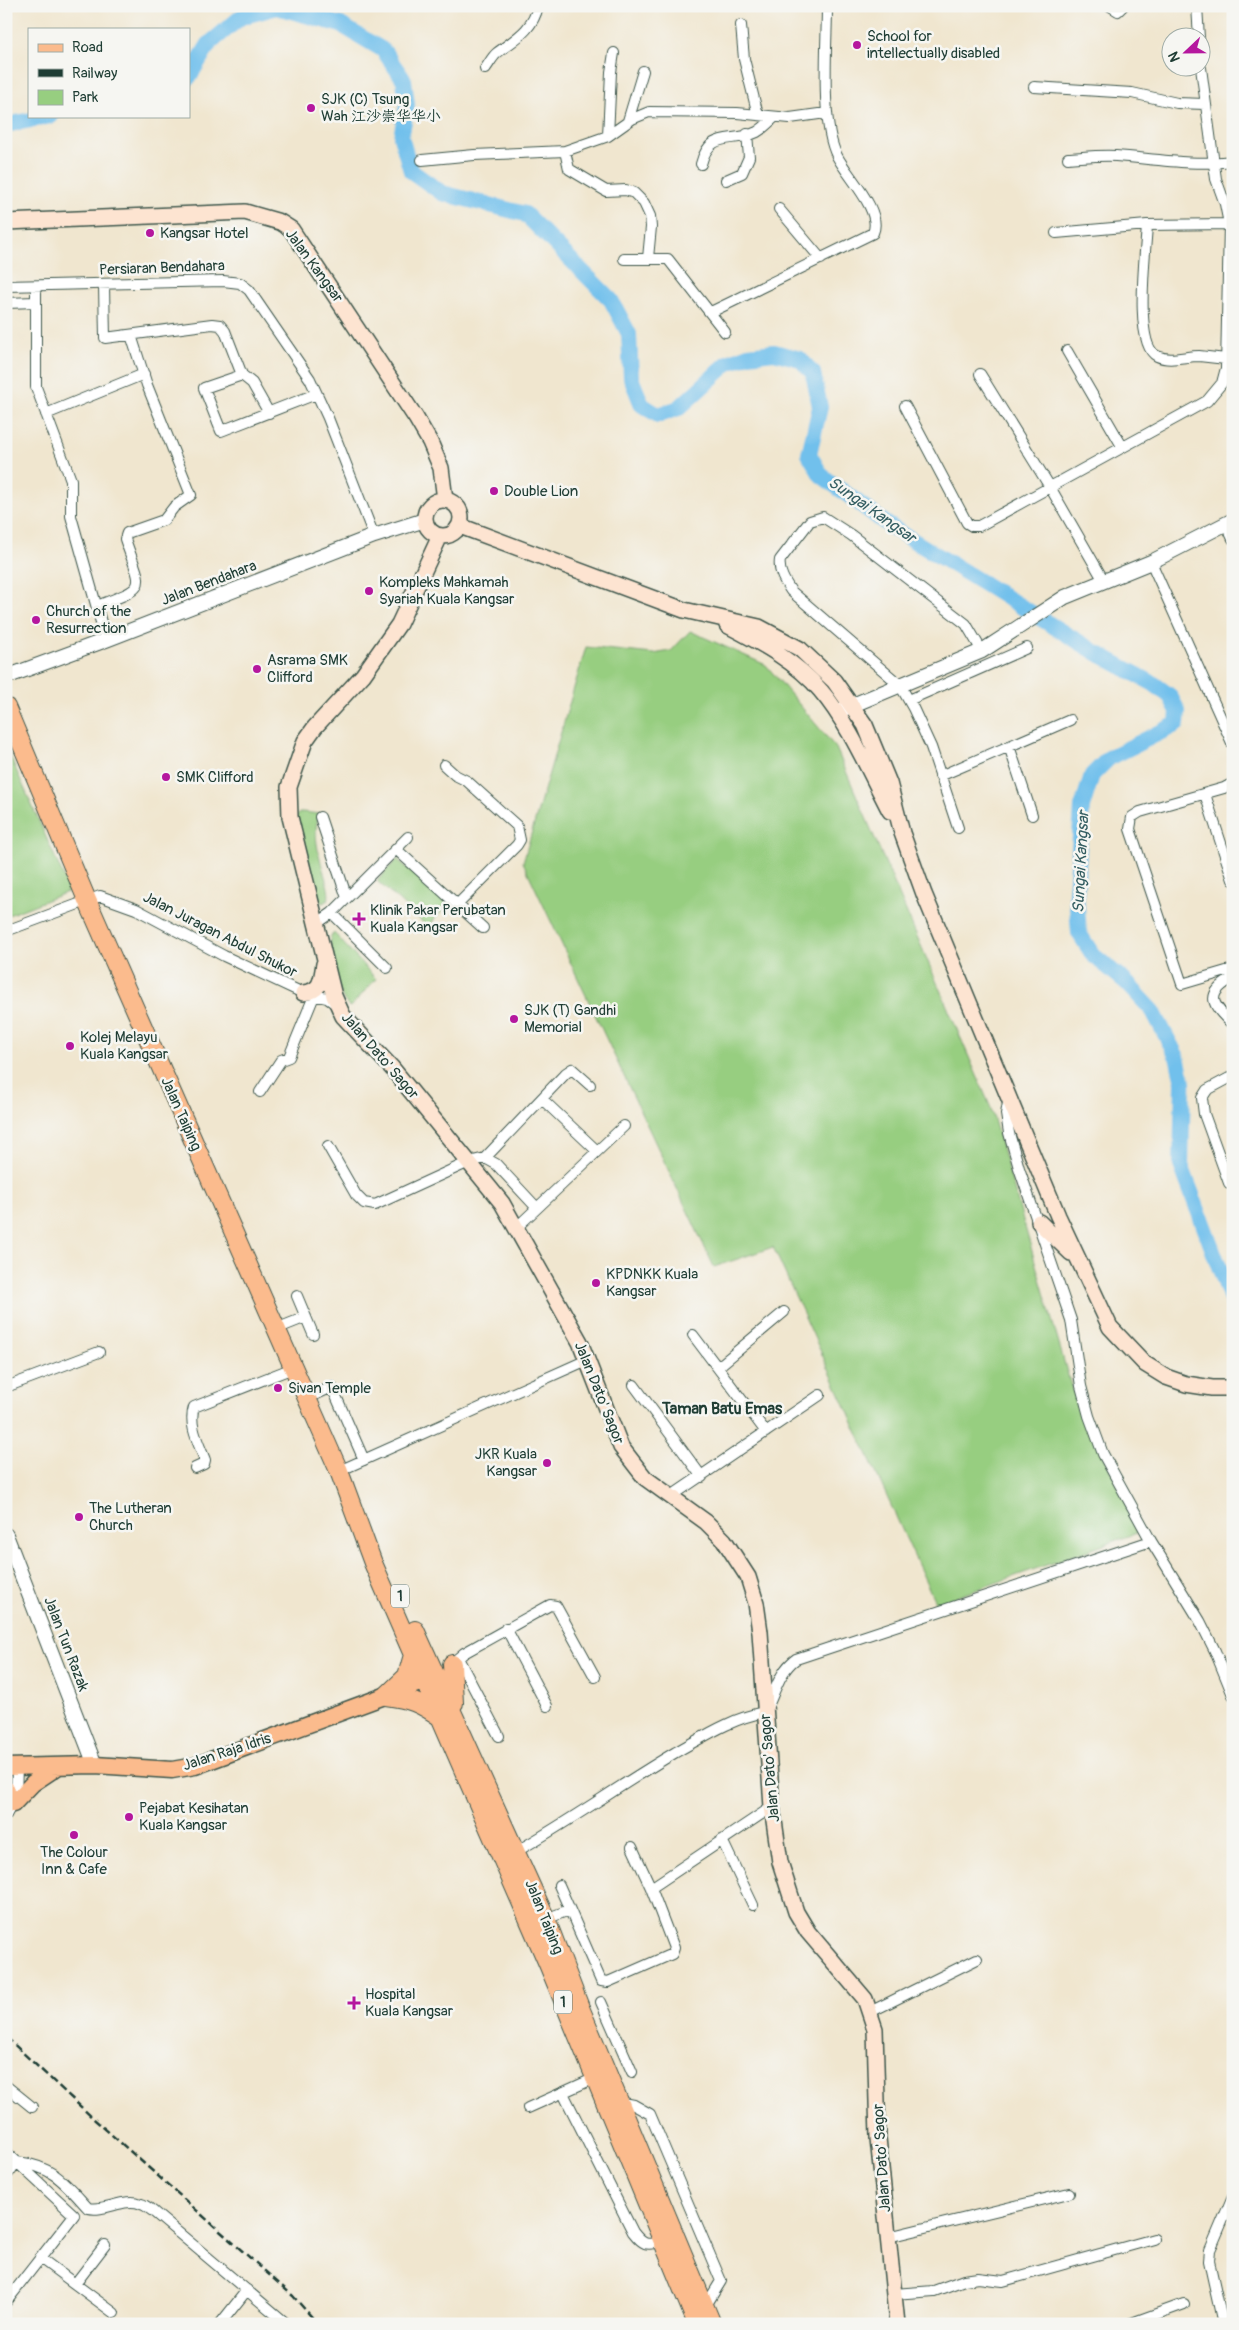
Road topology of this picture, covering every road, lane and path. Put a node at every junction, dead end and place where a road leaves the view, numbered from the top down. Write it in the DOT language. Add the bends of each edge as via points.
graph roads {
  1 [pos="538,6"];
  2 [pos="827,6"];
  3 [pos="1110,6"];
  4 [pos="1123,6"];
  5 [pos="1197,6"];
  6 [pos="741,25"];
  7 [pos="1198,28"];
  8 [pos="614,53"];
  9 [pos="485,69"];
  10 [pos="643,71"];
  11 [pos="1202,78"];
  12 [pos="1034,87"];
  13 [pos="1205,104"];
  14 [pos="826,114"];
  15 [pos="758,115"];
  16 [pos="775,117"];
  17 [pos="628,121"];
  18 [pos="747,134"];
  19 [pos="608,136"];
  20 [pos="565,151"];
  21 [pos="1068,158"];
  22 [pos="422,160"];
  23 [pos="1233,161"];
  24 [pos="701,164"];
  25 [pos="1214,164"];
  26 [pos="726,180"];
  27 [pos="780,209"];
  28 [pos="6,222"];
  29 [pos="1229,224"];
  30 [pos="1147,225"];
  31 [pos="1056,233"];
  32 [pos="624,258"];
  33 [pos="648,258"];
  34 [pos="821,259"];
  35 [pos="104,285"];
  36 [pos="6,286"];
  37 [pos="36,287"];
  38 [pos="6,302"];
  39 [pos="36,302"];
  40 [pos="711,312"];
  41 [pos="725,332"];
  42 [pos="131,335"];
  43 [pos="1066,351"];
  44 [pos="1226,359"];
  45 [pos="144,374"];
  46 [pos="980,374"];
  47 [pos="242,375"];
  48 [pos="316,394"];
  49 [pos="905,406"];
  50 [pos="269,413"];
  51 [pos="46,414"];
  52 [pos="1122,446"];
  53 [pos="1050,487"];
  54 [pos="445,500"];
  55 [pos="425,520"];
  56 [pos="1229,522"];
  57 [pos="460,526"];
  58 [pos="374,536"];
  59 [pos="440,536"];
  60 [pos="1233,539"];
  61 [pos="1151,562"];
  62 [pos="1104,581"];
  63 [pos="97,606"];
  64 [pos="712,618"];
  65 [pos="106,640"];
  66 [pos="1027,648"];
  67 [pos="982,651"];
  68 [pos="6,677"];
  69 [pos="900,685"];
  70 [pos="909,700"];
  71 [pos="851,705"];
  72 [pos="6,707"];
  73 [pos="836,712"];
  74 [pos="1070,720"];
  75 [pos="1233,745"];
  76 [pos="1010,746"];
  77 [pos="444,765"];
  78 [pos="940,776"];
  79 [pos="1233,782"];
  80 [pos="1205,794"];
  81 [pos="1032,815"];
  82 [pos="320,817"];
  83 [pos="958,828"];
  84 [pos="902,833"];
  85 [pos="408,837"];
  86 [pos="397,850"];
  87 [pos="1233,880"];
  88 [pos="347,898"];
  89 [pos="87,900"];
  90 [pos="457,905"];
  91 [pos="332,913"];
  92 [pos="316,924"];
  93 [pos="483,928"];
  94 [pos="6,931"];
  95 [pos="324,960"];
  96 [pos="387,968"];
  97 [pos="1233,969"];
  98 [pos="1233,978"];
  99 [pos="324,998"];
  100 [pos="1233,1025"];
  101 [pos="1233,1076"];
  102 [pos="590,1084"];
  103 [pos="260,1092"];
  104 [pos="1009,1096"];
  105 [pos="542,1099"];
  106 [pos="624,1126"];
  107 [pos="328,1146"];
  108 [pos="597,1151"];
  109 [pos="485,1158"];
  110 [pos="469,1162"];
  111 [pos="1232,1186"];
  112 [pos="537,1208"];
  113 [pos="1039,1222"];
  114 [pos="517,1228"];
  115 [pos="1077,1259"];
  116 [pos="297,1296"];
  117 [pos="784,1312"];
  118 [pos="306,1317"];
  119 [pos="276,1329"];
  120 [pos="313,1334"];
  121 [pos="693,1335"];
  122 [pos="99,1352"];
  123 [pos="587,1360"];
  124 [pos="718,1367"];
  125 [pos="293,1368"];
  126 [pos="634,1385"];
  127 [pos="6,1387"];
  128 [pos="1233,1388"];
  129 [pos="820,1395"];
  130 [pos="306,1399"];
  131 [pos="766,1432"];
  132 [pos="364,1460"];
  133 [pos="195,1468"];
  134 [pos="339,1471"];
  135 [pos="702,1477"];
  136 [pos="670,1497"];
  137 [pos="358,1519"];
  138 [pos="6,1535"];
  139 [pos="1151,1541"];
  140 [pos="506,1628"];
  141 [pos="413,1656"];
  142 [pos="455,1661"];
  143 [pos="595,1677"];
  144 [pos="430,1679"];
  145 [pos="1233,1695"];
  146 [pos="386,1696"];
  147 [pos="547,1706"];
  148 [pos="765,1712"];
  149 [pos="448,1718"];
  150 [pos="499,1736"];
  151 [pos="95,1765"];
  152 [pos="59,1766"];
  153 [pos="11,1767"];
  154 [pos="6,1789"];
  155 [pos="772,1807"];
  156 [pos="10,1809"];
  157 [pos="722,1840"];
  158 [pos="632,1847"];
  159 [pos="517,1851"];
  160 [pos="559,1885"];
  161 [pos="651,1888"];
  162 [pos="753,1904"];
  163 [pos="569,1910"];
  164 [pos="546,1919"];
  165 [pos="977,1959"];
  166 [pos="548,1964"];
  167 [pos="601,2002"];
  168 [pos="870,2012"];
  169 [pos="610,2021"];
  170 [pos="590,2030"];
  171 [pos="632,2072"];
  172 [pos="595,2078"];
  173 [pos="6,2086"];
  174 [pos="563,2093"];
  175 [pos="619,2102"];
  176 [pos="32,2107"];
  177 [pos="528,2108"];
  178 [pos="6,2152"];
  179 [pos="17,2162"];
  180 [pos="6,2176"];
  181 [pos="1069,2193"];
  182 [pos="1233,2196"];
  183 [pos="888,2237"];
  184 [pos="1154,2239"];
  185 [pos="663,2242"];
  186 [pos="105,2245"];
  187 [pos="40,2258"];
  188 [pos="75,2284"];
  189 [pos="248,2290"];
  190 [pos="894,2294"];
  191 [pos="6,2302"];
  192 [pos="1184,2304"];
  193 [pos="705,2307"];
  194 [pos="114,2313"];
  195 [pos="220,2324"];
  196 [pos="287,2324"];
  197 [pos="697,2324"];
  198 [pos="712,2324"];
  199 [pos="897,2324"];
  200 [pos="1129,2324"];
  201 [pos="1223,2324"];
  1 -- 9 [label="street" via="527,30 496,54"];
  2 -- 14 [label="street"];
  3 -- 4 [label="street" via="1118,11"];
  5 -- 7 [label="street"];
  6 -- 15 [label="street" via="744,59"];
  8 -- 19 [label="street"];
  10 -- 17 [label="street"];
  11 -- 13 [label="street"];
  12 -- 13 [label="street" via="1132,93 1177,104"];
  13 -- 25 [label="street"];
  14 -- 16 [label="street"];
  14 -- 34 [label="street" via="836,154 874,213 877,225 873,233"];
  15 -- 16 [label="street"];
  15 -- 17 [label="street" via="649,112"];
  16 -- 18 [label="street" via="756,133"];
  17 -- 19 [label="street"];
  18 -- 24 [label="street" via="712,143"];
  18 -- 26 [label="street" via="749,157 742,173"];
  19 -- 20 [label="street"];
  20 -- 22 [label="street"];
  20 -- 33 [label="street" via="569,169 606,191 634,193 644,204 651,227"];
  21 -- 25 [label="street" via="1113,156"];
  23 -- 25 [label="street"];
  25 -- 29 [label="street"];
  27 -- 34 [label="street"];
  28 -- 54 [label="main road, Jalan Kangsar" via="246,212 291,229 430,442 441,468"];
  29 -- 30 [label="street"];
  29 -- 44 [label="street"];
  30 -- 31 [label="street"];
  30 -- 44 [label="street" via="1142,318 1146,344 1155,355 1167,358 1198,356"];
  32 -- 33 [label="street"];
  33 -- 40 [label="street" via="670,260"];
  34 -- 40 [label="street"];
  35 -- 37 [label="street, Persiaran Bendahara"];
  35 -- 42 [label="street" via="105,338"];
  35 -- 48 [label="street, Persiaran Bendahara" via="240,283 255,298 310,379"];
  36 -- 37 [label="street, Persiaran Bendahara"];
  37 -- 39 [label="street"];
  38 -- 39 [label="street"];
  39 -- 51 [label="street" via="36,387"];
  40 -- 41 [label="street"];
  42 -- 45 [label="street"];
  42 -- 47 [label="street" via="220,325 226,331"];
  43 -- 52 [label="street"];
  44 -- 52 [label="street" via="1222,383 1207,401"];
  45 -- 51 [label="street"];
  45 -- 63 [label="street" via="191,495 174,507 164,520 128,533 125,539 139,576 139,585 134,591"];
  46 -- 53 [label="street"];
  47 -- 50 [label="street" via="252,383"];
  47 -- 50 [label="street" via="204,388 221,431"];
  48 -- 50 [label="street"];
  48 -- 58 [label="street, Persiaran Bendahara"];
  49 -- 53 [label="street" via="972,526 992,520"];
  51 -- 63 [label="street" via="71,480 71,516"];
  52 -- 53 [label="street"];
  53 -- 62 [label="street"];
  54 -- 55 [label="main road" via="430,505"];
  54 -- 57 [label="main road" via="459,509"];
  55 -- 58 [label="street, Jalan Bendahara"];
  55 -- 59 [label="main road" via="430,531"];
  56 -- 60 [label="street"];
  56 -- 61 [label="street"];
  57 -- 59 [label="main road" via="452,534"];
  57 -- 64 [label="main road"];
  58 -- 65 [label="street, Jalan Bendahara"];
  59 -- 92 [label="main road, Jalan Dato' Sagor" via="399,624 363,675 315,727 298,758 289,787 290,817"];
  61 -- 62 [label="street"];
  61 -- 75 [label="street"];
  62 -- 67 [label="street" via="1065,597"];
  63 -- 65 [label="street"];
  64 -- 71 [label="main road" via="759,627 800,649 834,681"];
  64 -- 73 [label="main road" via="750,637 788,662 821,691"];
  65 -- 68 [label="street, Jalan Bendahara"];
  66 -- 70 [label="street"];
  67 -- 69 [label="street"];
  67 -- 69 [label="street" via="966,624 827,518 814,518 780,560 782,576 791,591"];
  69 -- 70 [label="street"];
  69 -- 71 [label="street"];
  70 -- 78 [label="street" via="931,747"];
  71 -- 73 [label="street"];
  71 -- 84 [label="main road" via="865,725 889,783"];
  72 -- 89 [label="highway, Jalan Taiping / 1"];
  73 -- 84 [label="main road"];
  74 -- 76 [label="street"];
  76 -- 78 [label="street"];
  76 -- 81 [label="street"];
  77 -- 90 [label="street" via="496,805 520,832 517,845"];
  78 -- 83 [label="street"];
  79 -- 80 [label="street"];
  80 -- 87 [label="street"];
  80 -- 97 [label="street" via="1140,812 1132,817 1130,829 1182,984"];
  82 -- 88 [label="street"];
  84 -- 104 [label="main road" via="924,894"];
  85 -- 86 [label="street"];
  86 -- 88 [label="street"];
  86 -- 90 [label="street"];
  88 -- 91 [label="street"];
  89 -- 94 [label="street, Jalan Juragan Abdul Shukor"];
  89 -- 99 [label="street, Jalan Juragan Abdul Shukor" via="100,896 113,899"];
  89 -- 119 [label="highway, Jalan Taiping / 1"];
  90 -- 93 [label="street"];
  91 -- 92 [label="street"];
  91 -- 96 [label="street"];
  92 -- 95 [label="main road, Jalan Dato' Sagor"];
  95 -- 99 [label="main road, Jalan Dato' Sagor"];
  95 -- 99 [label="main road" via="318,988 313,992"];
  98 -- 100 [label="street" via="1216,990 1213,998 1215,1007"];
  99 -- 103 [label="street" via="289,1057 282,1060"];
  99 -- 110 [label="main road, Jalan Dato' Sagor" via="392,1068"];
  101 -- 111 [label="street" via="1207,1090 1202,1098 1204,1114"];
  102 -- 105 [label="street" via="572,1069"];
  104 -- 113 [label="street" via="1007,1124"];
  104 -- 115 [label="main road"];
  105 -- 108 [label="street"];
  105 -- 109 [label="street"];
  106 -- 108 [label="street"];
  107 -- 110 [label="street" via="356,1195 364,1203 375,1205"];
  108 -- 112 [label="street"];
  109 -- 110 [label="street"];
  109 -- 112 [label="street" via="496,1164"];
  110 -- 114 [label="main road, Jalan Dato' Sagor" via="502,1203"];
  112 -- 114 [label="street"];
  113 -- 115 [label="main road"];
  113 -- 139 [label="street" via="1071,1320 1088,1416 1103,1454"];
  114 -- 123 [label="main road, Jalan Dato' Sagor"];
  115 -- 128 [label="main road" via="1110,1327 1138,1358 1166,1377 1186,1384"];
  116 -- 118 [label="street"];
  117 -- 124 [label="street"];
  118 -- 119 [label="street"];
  118 -- 120 [label="street"];
  119 -- 125 [label="highway, Jalan Taiping / 1"];
  121 -- 124 [label="street"];
  122 -- 127 [label="street"];
  123 -- 132 [label="street"];
  123 -- 136 [label="main road, Jalan Dato' Sagor" via="621,1447 646,1478"];
  124 -- 131 [label="street"];
  125 -- 130 [label="highway, Jalan Taiping / 1"];
  125 -- 133 [label="street" via="194,1407 191,1415 194,1431 205,1460"];
  126 -- 135 [label="street"];
  129 -- 131 [label="street"];
  130 -- 132 [label="street" via="332,1387"];
  130 -- 134 [label="highway, Jalan Taiping / 1"];
  131 -- 135 [label="street"];
  132 -- 134 [label="street"];
  134 -- 137 [label="highway, Jalan Taiping / 1"];
  135 -- 136 [label="street"];
  136 -- 148 [label="main road, Jalan Dato' Sagor" via="706,1522 724,1540 748,1577 760,1632"];
  137 -- 141 [label="highway, Jalan Taiping / 1"];
  137 -- 144 [label="highway, Jalan Taiping / 1" via="382,1558"];
  138 -- 151 [label="street, Jalan Tun Razak"];
  139 -- 145 [label="street" via="1200,1621"];
  139 -- 148 [label="street" via="796,1659 781,1675"];
  140 -- 142 [label="street"];
  140 -- 143 [label="street" via="542,1608 556,1606"];
  140 -- 147 [label="street"];
  141 -- 144 [label="highway, Jalan Taiping / 1"];
  141 -- 146 [label="highway" via="407,1676"];
  142 -- 144 [label="street"];
  142 -- 149 [label="highway"];
  142 -- 150 [label="street"];
  144 -- 146 [label="main road, Jalan Raja Idris"];
  144 -- 149 [label="highway, Jalan Taiping / 1"];
  146 -- 149 [label="highway" via="408,1698"];
  146 -- 151 [label="main road, Jalan Raja Idris" via="195,1766 172,1770"];
  148 -- 155 [label="main road, Jalan Dato' Sagor"];
  148 -- 159 [label="street" via="748,1715 718,1728"];
  149 -- 159 [label="highway, Jalan Taiping / 1"];
  149 -- 166 [label="highway, Jalan Taiping / 1"];
  151 -- 152 [label="main road, Jalan Raja Idris"];
  152 -- 153 [label="main road, Jalan Raja Idris"];
  152 -- 156 [label="main road" via="33,1783"];
  153 -- 156 [label="street" via="16,1797"];
  154 -- 156 [label="main road"];
  155 -- 157 [label="street"];
  155 -- 168 [label="main road, Jalan Dato' Sagor" via="780,1862 796,1912 808,1932 865,1999"];
  157 -- 161 [label="street"];
  157 -- 162 [label="street"];
  158 -- 161 [label="street"];
  159 -- 164 [label="highway, Jalan Taiping / 1"];
  160 -- 163 [label="street"];
  161 -- 163 [label="street" via="674,1948 672,1954 608,1982 601,1981"];
  163 -- 164 [label="street"];
  164 -- 166 [label="highway" via="543,1930"];
  164 -- 170 [label="highway, Jalan Taiping / 1"];
  165 -- 168 [label="street"];
  166 -- 172 [label="highway, Jalan Taiping / 1"];
  167 -- 169 [label="street"];
  168 -- 183 [label="main road, Jalan Dato' Sagor" via="876,2037 878,2138"];
  169 -- 170 [label="street"];
  169 -- 171 [label="street"];
  170 -- 175 [label="highway, Jalan Taiping / 1"];
  172 -- 174 [label="street"];
  172 -- 185 [label="highway, Jalan Taiping / 1"];
  173 -- 176 [label="street"];
  174 -- 177 [label="street"];
  174 -- 185 [label="street" via="633,2232 641,2242"];
  175 -- 193 [label="highway, Jalan Taiping / 1"];
  175 -- 193 [label="street" via="634,2105 650,2114 721,2281"];
  178 -- 179 [label="street"];
  179 -- 180 [label="street"];
  179 -- 187 [label="street" via="74,2216"];
  179 -- 189 [label="street" via="48,2170 88,2208 141,2203"];
  181 -- 183 [label="street"];
  182 -- 201 [label="street" via="1209,2261"];
  183 -- 190 [label="main road, Jalan Dato' Sagor"];
  184 -- 190 [label="street" via="1003,2281 978,2278 934,2291"];
  185 -- 197 [label="highway, Jalan Taiping / 1"];
  186 -- 188 [label="street"];
  187 -- 188 [label="street"];
  187 -- 191 [label="street"];
  188 -- 194 [label="street"];
  189 -- 195 [label="street"];
  189 -- 196 [label="street"];
  190 -- 199 [label="main road, Jalan Dato' Sagor"];
  192 -- 200 [label="street"];
  193 -- 198 [label="highway, Jalan Taiping / 1"];
}
